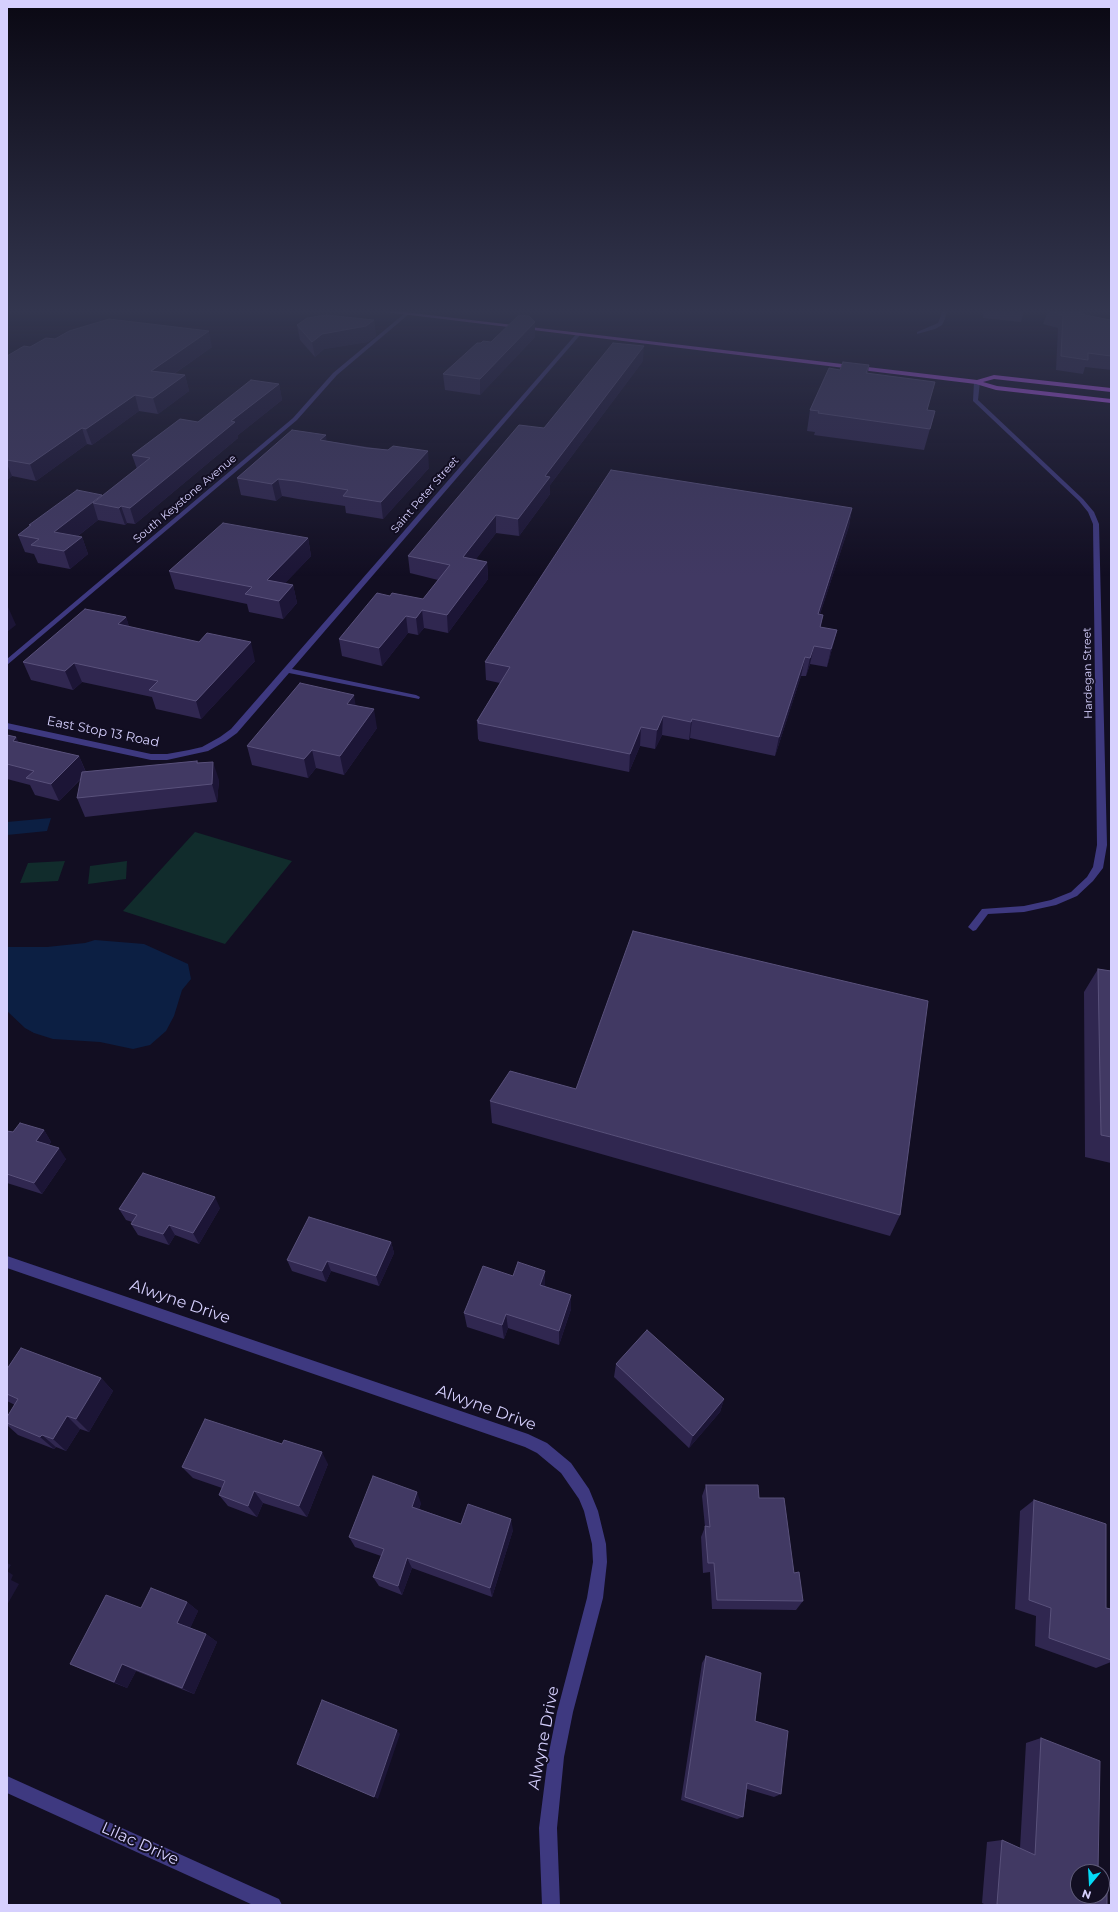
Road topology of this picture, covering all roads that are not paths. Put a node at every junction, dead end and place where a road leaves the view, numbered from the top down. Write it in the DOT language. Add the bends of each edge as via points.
graph roads {
  1 [pos="312,399"];
  2 [pos="522,399"];
  3 [pos="975,399"];
  4 [pos="1095,399"];
  5 [pos="1111,401"];
  6 [pos="7,663"];
  7 [pos="286,670"];
  8 [pos="416,697"];
  9 [pos="7,726"];
  10 [pos="195,752"];
  11 [pos="1101,802"];
  12 [pos="1111,804"];
  13 [pos="973,927"];
  14 [pos="7,1262"];
  15 [pos="7,1784"];
  16 [pos="273,1905"];
  17 [pos="551,1905"];
  1 -- 6 [label="street, South Keystone Avenue" via="290,423"];
  2 -- 7 [label="street, Saint Peter Street"];
  3 -- 11 [label="street, Hardegan Street" via="1081,500 1091,512 1096,524"];
  4 -- 5 [label="main road"];
  7 -- 8 [label="street"];
  7 -- 10 [label="street, Saint Peter Street" via="230,734 214,745"];
  9 -- 10 [label="street, East Stop 13 Road" via="151,757"];
  11 -- 12 [label="street"];
  11 -- 13 [label="street, Hardegan Street" via="1102,852 1098,868 1081,888 1053,903 1024,909 985,911"];
  14 -- 17 [label="street, Alwyne Drive" via="528,1441 542,1448 566,1468 584,1494 591,1511 599,1544 600,1562 595,1598 565,1712 554,1771 548,1828"];
  15 -- 16 [label="street, Lilac Drive"];
}
